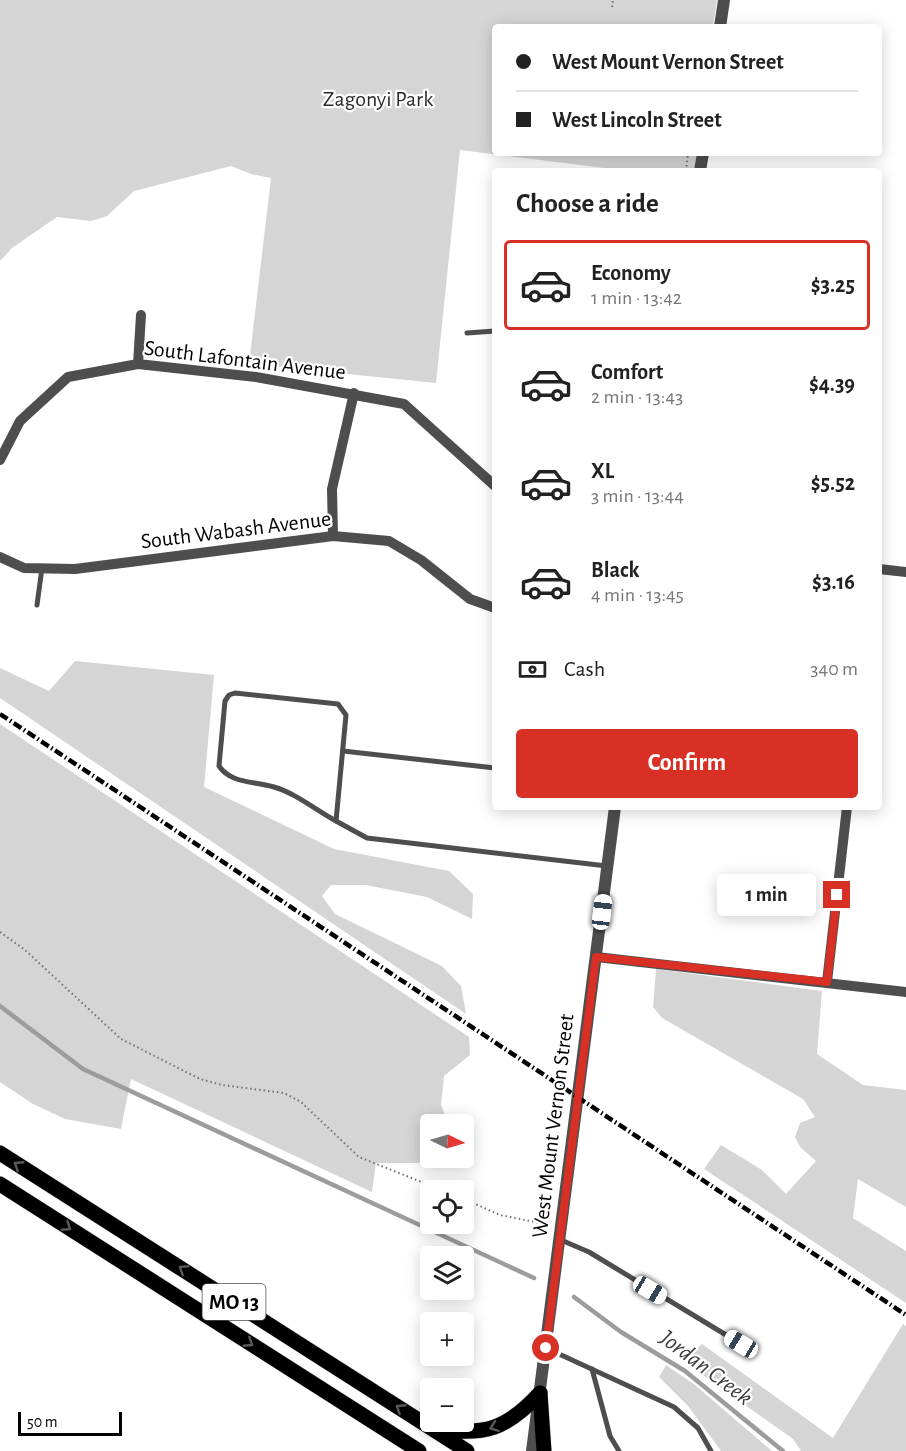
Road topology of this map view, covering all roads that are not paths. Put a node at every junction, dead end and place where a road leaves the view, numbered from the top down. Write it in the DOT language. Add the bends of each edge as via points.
graph roads {
  1 [pos="724,0"];
  2 [pos="720,24"];
  3 [pos="141,315"];
  4 [pos="492,331"];
  5 [pos="467,333"];
  6 [pos="138,364"];
  7 [pos="354,393"];
  8 [pos="0,460"];
  9 [pos="492,483"];
  10 [pos="333,536"];
  11 [pos="0,556"];
  12 [pos="42,568"];
  13 [pos="882,568"];
  14 [pos="906,572"];
  15 [pos="37,604"];
  16 [pos="492,607"];
  17 [pos="343,751"];
  18 [pos="492,768"];
  19 [pos="615,810"];
  20 [pos="847,810"];
  21 [pos="336,821"];
  22 [pos="608,866"];
  23 [pos="596,957"];
  24 [pos="827,982"];
  25 [pos="906,992"];
  26 [pos="0,1153"];
  27 [pos="0,1184"];
  28 [pos="559,1239"];
  29 [pos="741,1344"];
  30 [pos="546,1348"];
  31 [pos="592,1369"];
  32 [pos="540,1393"];
  33 [pos="420,1421"];
  34 [pos="437,1432"];
  35 [pos="463,1432"];
  36 [pos="419,1451"];
  37 [pos="467,1451"];
  38 [pos="532,1451"];
  39 [pos="544,1451"];
  40 [pos="619,1451"];
  41 [pos="711,1451"];
  1 -- 2 [label="street"];
  3 -- 6 [label="street"];
  4 -- 5 [label="lane"];
  6 -- 7 [label="street, South Lafontain Avenue"];
  6 -- 8 [label="street, South Lafontain Avenue" via="68,377 20,421"];
  7 -- 9 [label="street, South Lafontain Avenue" via="404,404"];
  7 -- 10 [label="street" via="332,489"];
  10 -- 12 [label="street, South Wabash Avenue" via="75,569"];
  10 -- 16 [label="street, South Wabash Avenue" via="389,541 421,560 470,599"];
  11 -- 12 [label="street, South Wabash Avenue" via="24,568"];
  12 -- 15 [label="lane"];
  13 -- 14 [label="street"];
  17 -- 18 [label="lane"];
  17 -- 21 [label="lane"];
  17 -- 21 [label="lane" via="346,715 338,704 235,693 225,701 219,766 224,773 231,778 276,787"];
  19 -- 22 [label="street, West Mount Vernon Street"];
  20 -- 24 [label="street"];
  21 -- 22 [label="lane" via="367,838"];
  22 -- 23 [label="street, West Mount Vernon Street"];
  23 -- 24 [label="street"];
  23 -- 28 [label="street, West Mount Vernon Street"];
  24 -- 25 [label="street"];
  33 -- 26 [label="main road, MO 13, one-way"];
  27 -- 36 [label="main road, MO 13, one-way"];
  28 -- 29 [label="lane" via="589,1252"];
  28 -- 30 [label="street, West Mount Vernon Street"];
  30 -- 31 [label="lane"];
  30 -- 32 [label="street, West Mount Vernon Street"];
  31 -- 40 [label="lane" via="610,1436"];
  31 -- 41 [label="lane" via="674,1407 698,1428"];
  32 -- 35 [label="main road, one-way" via="517,1417 486,1430"];
  32 -- 38 [label="street, West Mount Vernon Street"];
  32 -- 39 [label="main road"];
  34 -- 37 [label="main road, MO 13"];
}
